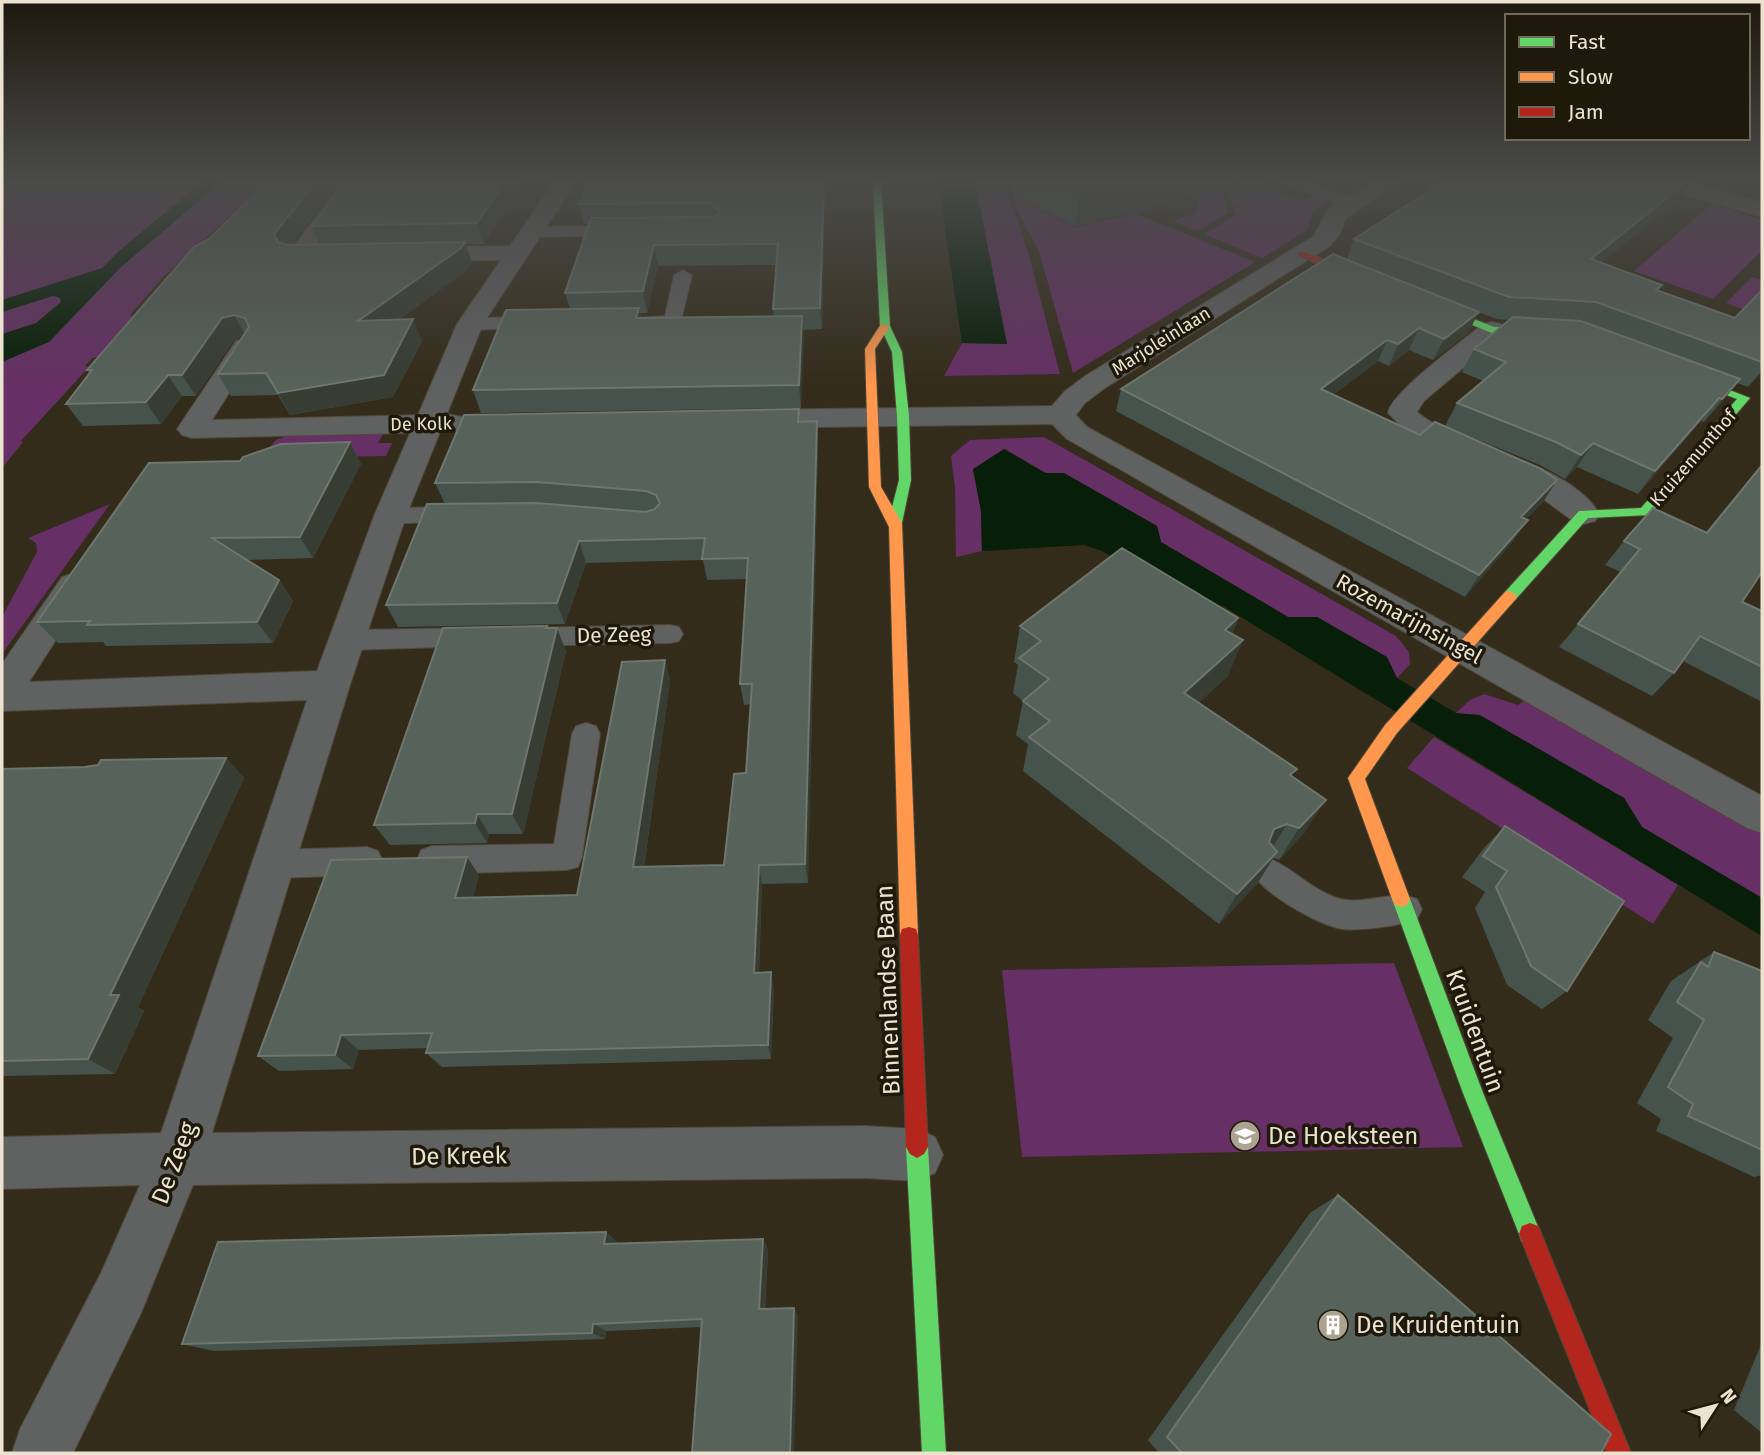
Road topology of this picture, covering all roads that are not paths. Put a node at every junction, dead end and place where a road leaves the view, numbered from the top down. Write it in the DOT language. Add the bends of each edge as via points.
graph roads {
  1 [pos="303,250"];
  2 [pos="446,250"];
  3 [pos="521,250"];
  4 [pos="881,250"];
  5 [pos="1308,250"];
  6 [pos="1302,254"];
  7 [pos="395,255"];
  8 [pos="354,256"];
  9 [pos="683,275"];
  10 [pos="1379,284"];
  11 [pos="1405,294"];
  12 [pos="620,322"];
  13 [pos="552,323"];
  14 [pos="470,324"];
  15 [pos="885,326"];
  16 [pos="1492,330"];
  17 [pos="1562,332"];
  18 [pos="245,347"];
  19 [pos="1671,370"];
  20 [pos="1060,415"];
  21 [pos="874,416"];
  22 [pos="903,416"];
  23 [pos="715,419"];
  24 [pos="484,423"];
  25 [pos="429,424"];
  26 [pos="1584,514"];
  27 [pos="480,515"];
  28 [pos="390,516"];
  29 [pos="894,525"];
  30 [pos="85,569"];
  31 [pos="670,634"];
  32 [pos="348,640"];
  33 [pos="1463,649"];
  34 [pos="331,685"];
  35 [pos="2,695"];
  36 [pos="586,734"];
  37 [pos="1762,816"];
  38 [pos="275,864"];
  39 [pos="1268,872"];
  40 [pos="1406,909"];
  41 [pos="917,1155"];
  42 [pos="178,1159"];
  43 [pos="2,1163"];
  44 [pos="42,1451"];
  45 [pos="934,1453"];
  46 [pos="1619,1453"];
  1 -- 8 [label="street" via="298,256"];
  2 -- 7 [label="street"];
  3 -- 14 [label="street, De Zeeg"];
  4 -- 15 [label="street, Binnenlandse Baan"];
  5 -- 6 [label="street, Marjoleinlaan"];
  6 -- 10 [label="street"];
  6 -- 20 [label="street, Marjoleinlaan" via="1095,382"];
  9 -- 12 [label="lane" via="673,321"];
  11 -- 16 [label="street"];
  13 -- 14 [label="lane"];
  14 -- 25 [label="street, De Zeeg"];
  15 -- 21 [label="street, Binnenlandse Baan" via="870,349"];
  15 -- 22 [label="street, Binnenlandse Baan" via="897,352"];
  16 -- 17 [label="street"];
  16 -- 26 [label="street" via="1414,395 1402,412 1442,438 1563,494"];
  18 -- 25 [label="street, De Kolk" via="192,429"];
  19 -- 26 [label="street, Kruizemunthof" via="1744,398 1646,512"];
  20 -- 22 [label="street"];
  20 -- 33 [label="street, Rozemarijnsingel" via="1077,433"];
  21 -- 22 [label="street"];
  21 -- 23 [label="street"];
  21 -- 29 [label="street, Binnenlandse Baan" via="875,487"];
  22 -- 29 [label="street, Binnenlandse Baan" via="905,480"];
  24 -- 25 [label="street, De Kolk"];
  25 -- 28 [label="street, De Zeeg"];
  26 -- 33 [label="street"];
  27 -- 28 [label="lane"];
  28 -- 32 [label="street, De Zeeg"];
  29 -- 41 [label="street, Binnenlandse Baan"];
  30 -- 35 [label="street"];
  31 -- 32 [label="lane, De Zeeg"];
  32 -- 34 [label="street, De Zeeg"];
  33 -- 37 [label="street, Rozemarijnsingel"];
  33 -- 40 [label="street, Kruidentuin" via="1391,729 1356,778"];
  34 -- 35 [label="street"];
  34 -- 38 [label="street, De Zeeg"];
  36 -- 38 [label="lane" via="567,857"];
  38 -- 42 [label="street, De Zeeg"];
  39 -- 40 [label="lane" via="1312,902 1342,914"];
  40 -- 46 [label="street, Kruidentuin" via="1478,1106"];
  41 -- 42 [label="street, De Kreek"];
  41 -- 45 [label="street, Binnenlandse Baan"];
  42 -- 43 [label="street, De Kreek"];
  42 -- 44 [label="street, De Zeeg" via="121,1293"];
}
